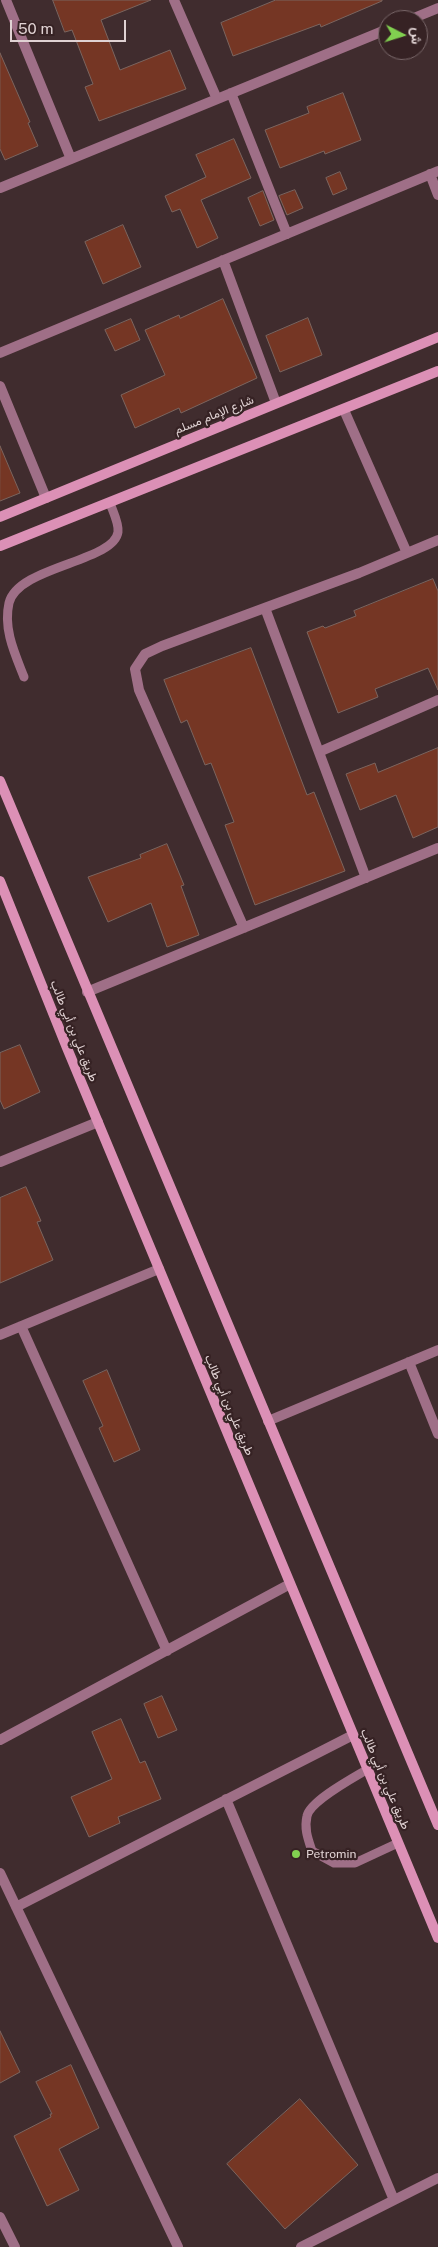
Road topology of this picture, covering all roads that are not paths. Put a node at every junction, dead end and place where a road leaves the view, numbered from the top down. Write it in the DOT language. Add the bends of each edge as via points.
graph roads {
  1 [pos="6,0"];
  2 [pos="174,0"];
  3 [pos="378,33"];
  4 [pos="231,93"];
  5 [pos="217,99"];
  6 [pos="72,159"];
  7 [pos="434,172"];
  8 [pos="0,188"];
  9 [pos="438,195"];
  10 [pos="287,234"];
  11 [pos="223,260"];
  12 [pos="438,337"];
  13 [pos="0,353"];
  14 [pos="438,371"];
  15 [pos="0,386"];
  16 [pos="276,403"];
  17 [pos="344,410"];
  18 [pos="46,498"];
  19 [pos="110,503"];
  20 [pos="0,517"];
  21 [pos="438,540"];
  22 [pos="0,546"];
  23 [pos="407,553"];
  24 [pos="265,608"];
  25 [pos="24,677"];
  26 [pos="438,700"];
  27 [pos="319,752"];
  28 [pos="0,781"];
  29 [pos="438,848"];
  30 [pos="366,878"];
  31 [pos="0,881"];
  32 [pos="4,903"];
  33 [pos="244,928"];
  34 [pos="88,992"];
  35 [pos="98,1122"];
  36 [pos="0,1162"];
  37 [pos="159,1269"];
  38 [pos="21,1326"];
  39 [pos="0,1335"];
  40 [pos="438,1350"];
  41 [pos="409,1362"];
  42 [pos="268,1421"];
  43 [pos="438,1434"];
  44 [pos="290,1584"];
  45 [pos="167,1651"];
  46 [pos="353,1735"];
  47 [pos="0,1740"];
  48 [pos="368,1769"];
  49 [pos="226,1799"];
  50 [pos="438,1825"];
  51 [pos="398,1843"];
  52 [pos="0,1873"];
  53 [pos="16,1907"];
  54 [pos="438,1938"];
  55 [pos="438,2178"];
  56 [pos="394,2200"];
  57 [pos="0,2217"];
  58 [pos="15,2247"];
  59 [pos="178,2247"];
  60 [pos="301,2247"];
  1 -- 6 [label="street"];
  2 -- 5 [label="street"];
  3 -- 4 [label="street"];
  4 -- 5 [label="street"];
  4 -- 10 [label="street"];
  5 -- 6 [label="street"];
  6 -- 8 [label="street"];
  7 -- 9 [label="street"];
  7 -- 10 [label="street"];
  10 -- 11 [label="street"];
  11 -- 13 [label="street"];
  11 -- 16 [label="street"];
  12 -- 16 [label="main road, شارع الإمام مسلم"];
  14 -- 17 [label="main road"];
  15 -- 18 [label="street"];
  16 -- 18 [label="main road, شارع الإمام مسلم"];
  17 -- 19 [label="main road"];
  17 -- 23 [label="street"];
  18 -- 20 [label="main road, شارع الإمام مسلم"];
  19 -- 22 [label="main road"];
  19 -- 25 [label="lane" via="118,533 110,546 24,583 9,601 7,621"];
  21 -- 23 [label="street"];
  23 -- 24 [label="street"];
  24 -- 27 [label="street"];
  24 -- 33 [label="street" via="145,654 135,670 139,690"];
  26 -- 27 [label="street"];
  27 -- 30 [label="street"];
  28 -- 34 [label="main road"];
  29 -- 30 [label="street"];
  30 -- 33 [label="street"];
  31 -- 32 [label="main road, طريق علي بن أبي طالب"];
  32 -- 35 [label="main road, طريق علي بن أبي طالب"];
  33 -- 34 [label="street"];
  34 -- 42 [label="main road"];
  35 -- 36 [label="street"];
  35 -- 37 [label="main road, طريق علي بن أبي طالب"];
  37 -- 38 [label="street"];
  37 -- 44 [label="main road, طريق علي بن أبي طالب"];
  38 -- 39 [label="street"];
  38 -- 45 [label="street"];
  40 -- 41 [label="street"];
  41 -- 42 [label="street"];
  41 -- 43 [label="street"];
  42 -- 50 [label="main road"];
  44 -- 45 [label="street"];
  44 -- 46 [label="main road, طريق علي بن أبي طالب"];
  45 -- 47 [label="street"];
  46 -- 48 [label="main road, طريق علي بن أبي طالب"];
  46 -- 49 [label="street"];
  48 -- 51 [label="main road, طريق علي بن أبي طالب"];
  48 -- 51 [label="lane" via="325,1795 307,1814 306,1833 312,1850 334,1863 355,1863"];
  49 -- 53 [label="street"];
  49 -- 56 [label="street"];
  51 -- 54 [label="main road, طريق علي بن أبي طالب"];
  52 -- 53 [label="street"];
  53 -- 59 [label="street"];
  55 -- 56 [label="street"];
  56 -- 60 [label="street"];
  57 -- 58 [label="street"];
}
